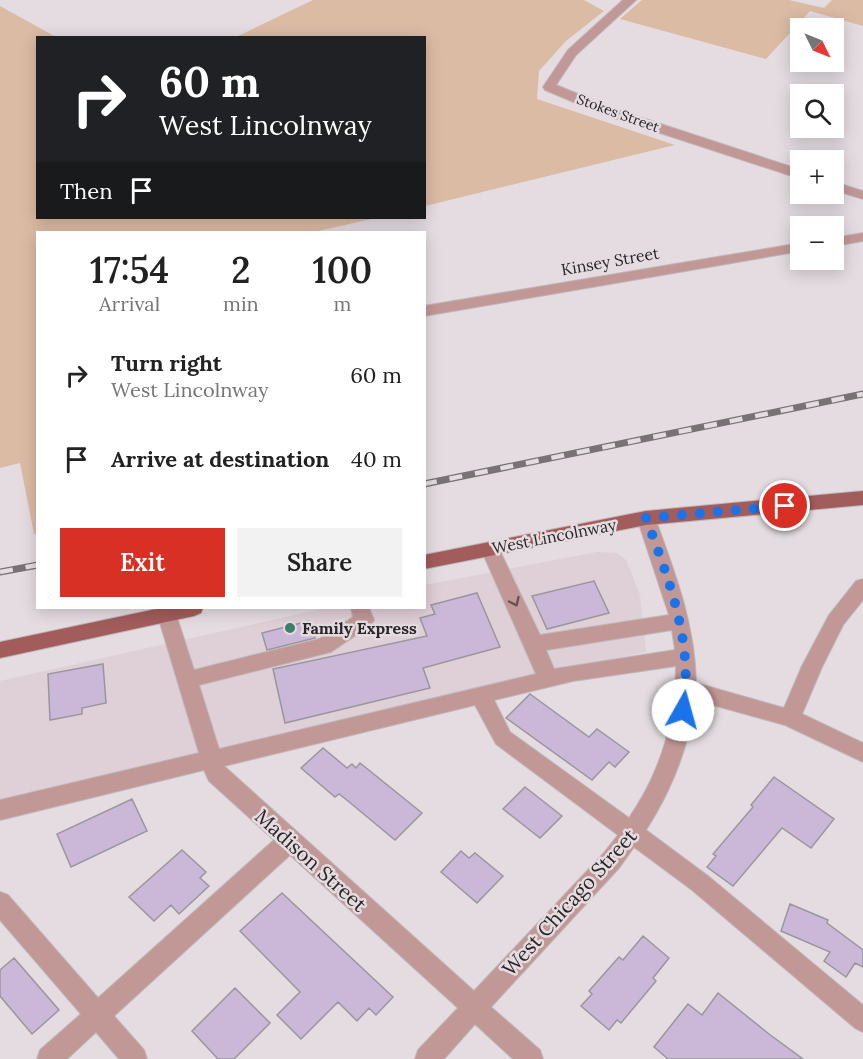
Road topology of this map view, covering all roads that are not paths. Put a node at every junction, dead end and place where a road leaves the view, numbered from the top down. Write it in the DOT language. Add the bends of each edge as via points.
graph roads {
  1 [pos="630,0"];
  2 [pos="790,171"];
  3 [pos="844,189"];
  4 [pos="863,195"];
  5 [pos="863,237"];
  6 [pos="844,240"];
  7 [pos="790,249"];
  8 [pos="426,311"];
  9 [pos="863,498"];
  10 [pos="646,518"];
  11 [pos="490,549"];
  12 [pos="426,562"];
  13 [pos="863,586"];
  14 [pos="189,609"];
  15 [pos="360,609"];
  16 [pos="167,613"];
  17 [pos="679,621"];
  18 [pos="534,644"];
  19 [pos="0,650"];
  20 [pos="686,657"];
  21 [pos="548,678"];
  22 [pos="189,679"];
  23 [pos="686,689"];
  24 [pos="480,694"];
  25 [pos="790,718"];
  26 [pos="863,753"];
  27 [pos="212,759"];
  28 [pos="0,810"];
  29 [pos="633,833"];
  30 [pos="289,841"];
  31 [pos="0,903"];
  32 [pos="474,1007"];
  33 [pos="97,1014"];
  34 [pos="863,1020"];
  35 [pos="49,1059"];
  36 [pos="135,1059"];
  37 [pos="427,1059"];
  38 [pos="531,1059"];
  1 -- 2 [label="street, Stokes Street" via="572,53 549,87 607,111"];
  3 -- 4 [label="street"];
  5 -- 6 [label="street"];
  7 -- 8 [label="street, Kinsey Street"];
  9 -- 10 [label="main road, West Lincolnway"];
  10 -- 11 [label="main road, West Lincolnway"];
  10 -- 17 [label="street, West Chicago Street" via="673,592"];
  11 -- 12 [label="main road, West Lincolnway"];
  11 -- 18 [label="street, one-way"];
  13 -- 25 [label="street" via="836,620"];
  14 -- 16 [label="main road"];
  15 -- 22 [label="street" via="364,620 324,646"];
  16 -- 19 [label="main road"];
  16 -- 22 [label="street, Madison Street"];
  17 -- 18 [label="street"];
  17 -- 20 [label="street, West Chicago Street"];
  18 -- 21 [label="street"];
  20 -- 21 [label="street"];
  20 -- 23 [label="street, West Chicago Street"];
  21 -- 24 [label="street"];
  22 -- 27 [label="street, Madison Street"];
  23 -- 25 [label="street"];
  23 -- 29 [label="street, West Chicago Street" via="676,750"];
  24 -- 27 [label="street"];
  24 -- 29 [label="street" via="503,738"];
  25 -- 26 [label="street"];
  27 -- 28 [label="street"];
  27 -- 30 [label="street, Madison Street" via="216,774"];
  29 -- 32 [label="street, West Chicago Street"];
  29 -- 34 [label="street" via="725,902"];
  30 -- 32 [label="street, Madison Street"];
  30 -- 33 [label="street"];
  31 -- 33 [label="street"];
  32 -- 37 [label="street, West Chicago Street"];
  32 -- 38 [label="street, Madison Street"];
  33 -- 35 [label="street"];
  33 -- 36 [label="street"];
}
